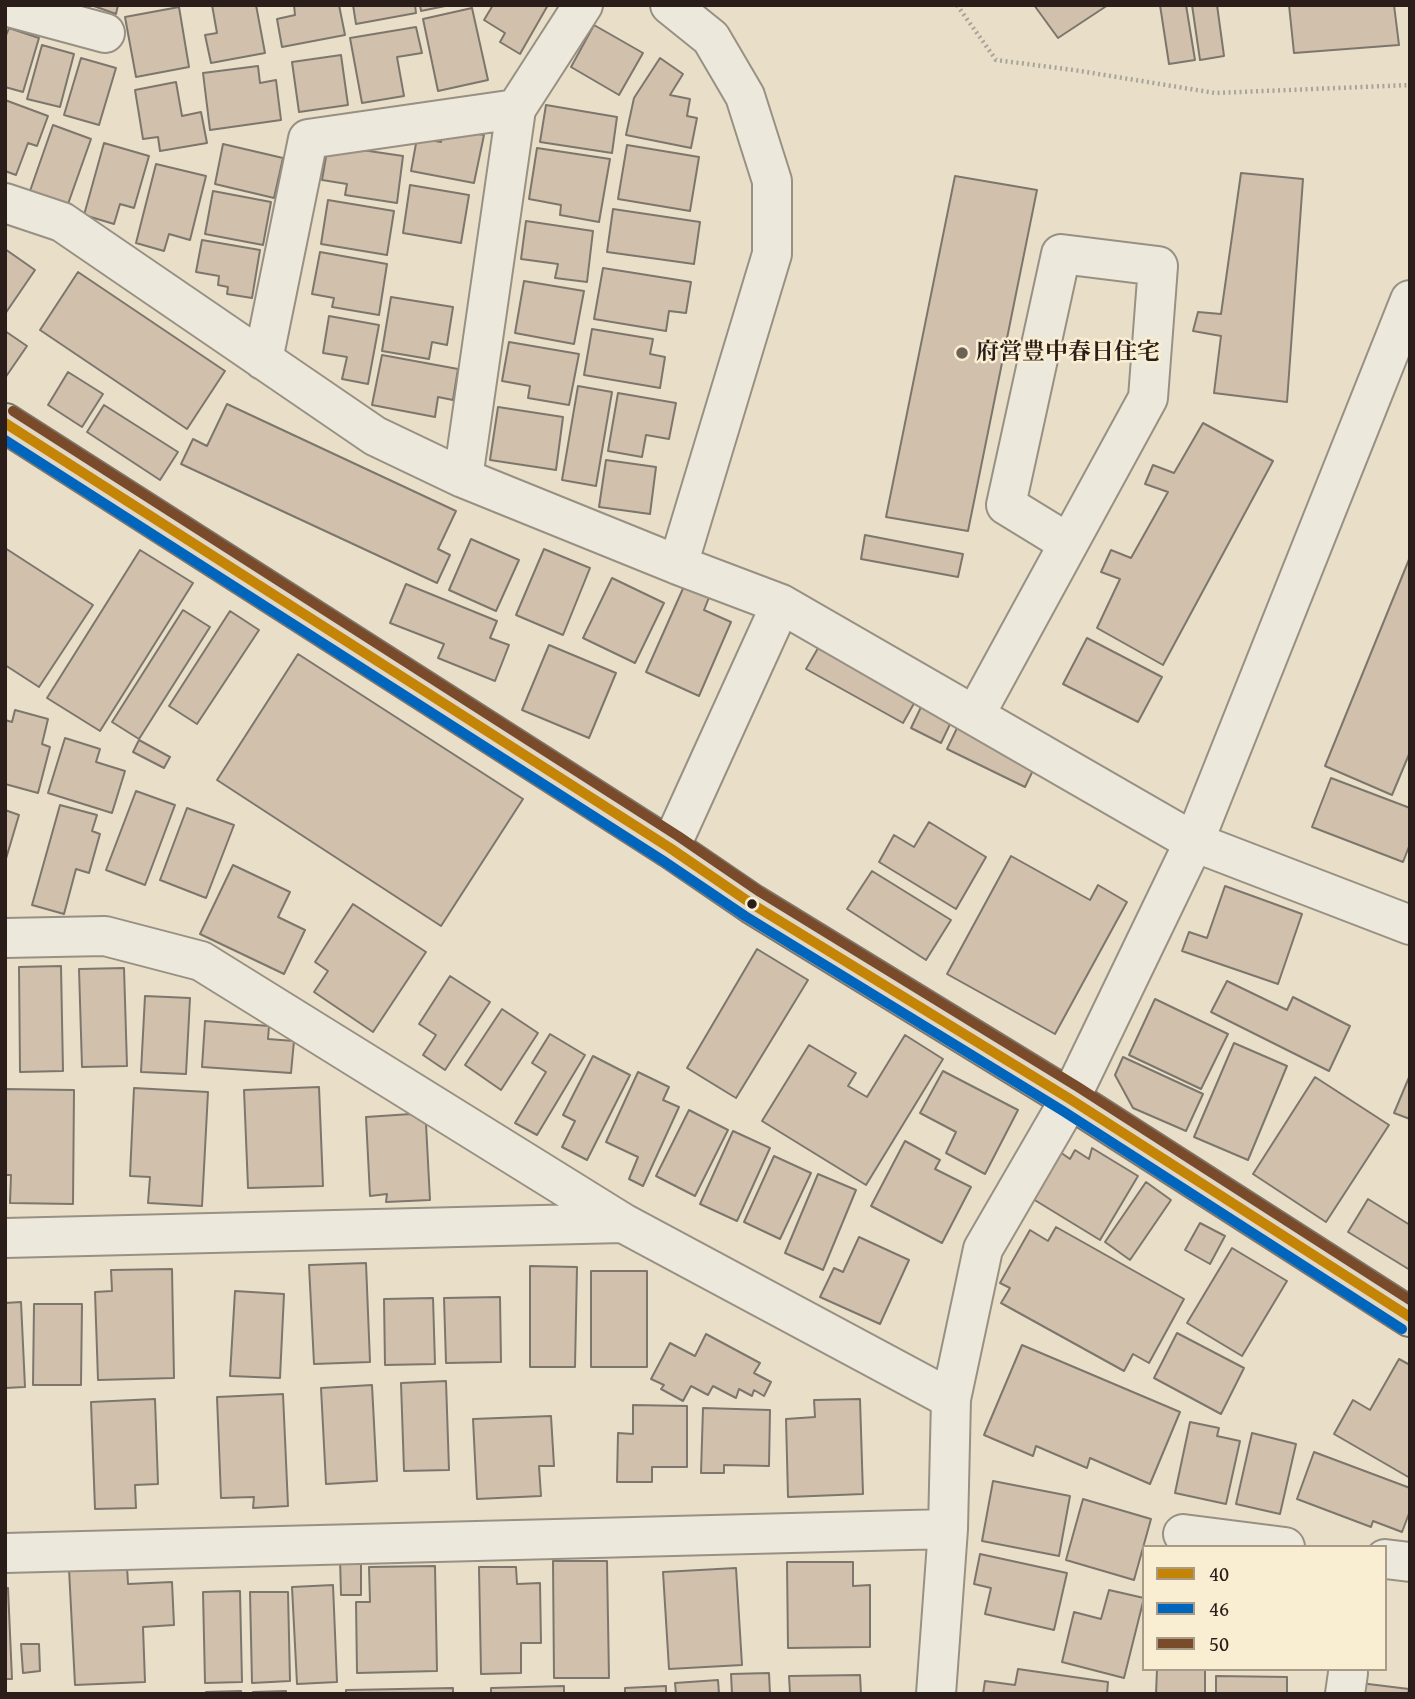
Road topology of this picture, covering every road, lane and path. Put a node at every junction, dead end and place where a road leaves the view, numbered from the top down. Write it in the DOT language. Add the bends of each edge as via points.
graph roads {
  1 [pos="583,5"];
  2 [pos="670,5"];
  3 [pos="957,5"];
  4 [pos="5,6"];
  5 [pos="105,33"];
  6 [pos="1410,85"];
  7 [pos="516,110"];
  8 [pos="5,203"];
  9 [pos="1410,300"];
  10 [pos="263,360"];
  11 [pos="5,423"];
  12 [pos="463,478"];
  13 [pos="1068,543"];
  14 [pos="678,565"];
  15 [pos="781,604"];
  16 [pos="975,715"];
  17 [pos="1194,842"];
  18 [pos="670,848"];
  19 [pos="1410,925"];
  20 [pos="5,938"];
  21 [pos="1070,1099"];
  22 [pos="623,1223"];
  23 [pos="5,1238"];
  24 [pos="1410,1317"];
  25 [pos="951,1399"];
  26 [pos="948,1529"];
  27 [pos="1183,1534"];
  28 [pos="1269,1545"];
  29 [pos="5,1553"];
  30 [pos="1387,1559"];
  31 [pos="1410,1562"];
  32 [pos="936,1694"];
  1 -- 7 [label="street"];
  2 -- 14 [label="street" via="711,38 745,96 772,181 772,254"];
  3 -- 6 [label="path" via="996,60 1215,93"];
  4 -- 5 [label="street"];
  7 -- 10 [label="street" via="308,139"];
  7 -- 12 [label="street"];
  8 -- 10 [label="street" via="62,222"];
  9 -- 17 [label="street"];
  10 -- 12 [label="street" via="376,436"];
  11 -- 18 [label="main road"];
  12 -- 14 [label="street"];
  13 -- 13 [label="street" via="1148,398 1158,266 1061,254 1006,505"];
  13 -- 16 [label="street"];
  14 -- 15 [label="street"];
  15 -- 16 [label="street"];
  15 -- 18 [label="street"];
  16 -- 17 [label="street"];
  17 -- 19 [label="street"];
  17 -- 21 [label="street"];
  18 -- 21 [label="main road" via="752,904"];
  20 -- 22 [label="street" via="105,936 201,961"];
  21 -- 24 [label="main road"];
  21 -- 25 [label="street" via="983,1249"];
  22 -- 23 [label="street"];
  22 -- 25 [label="street"];
  25 -- 26 [label="street"];
  26 -- 29 [label="street"];
  26 -- 32 [label="street"];
  27 -- 28 [label="street"];
  30 -- 31 [label="street"];
}
